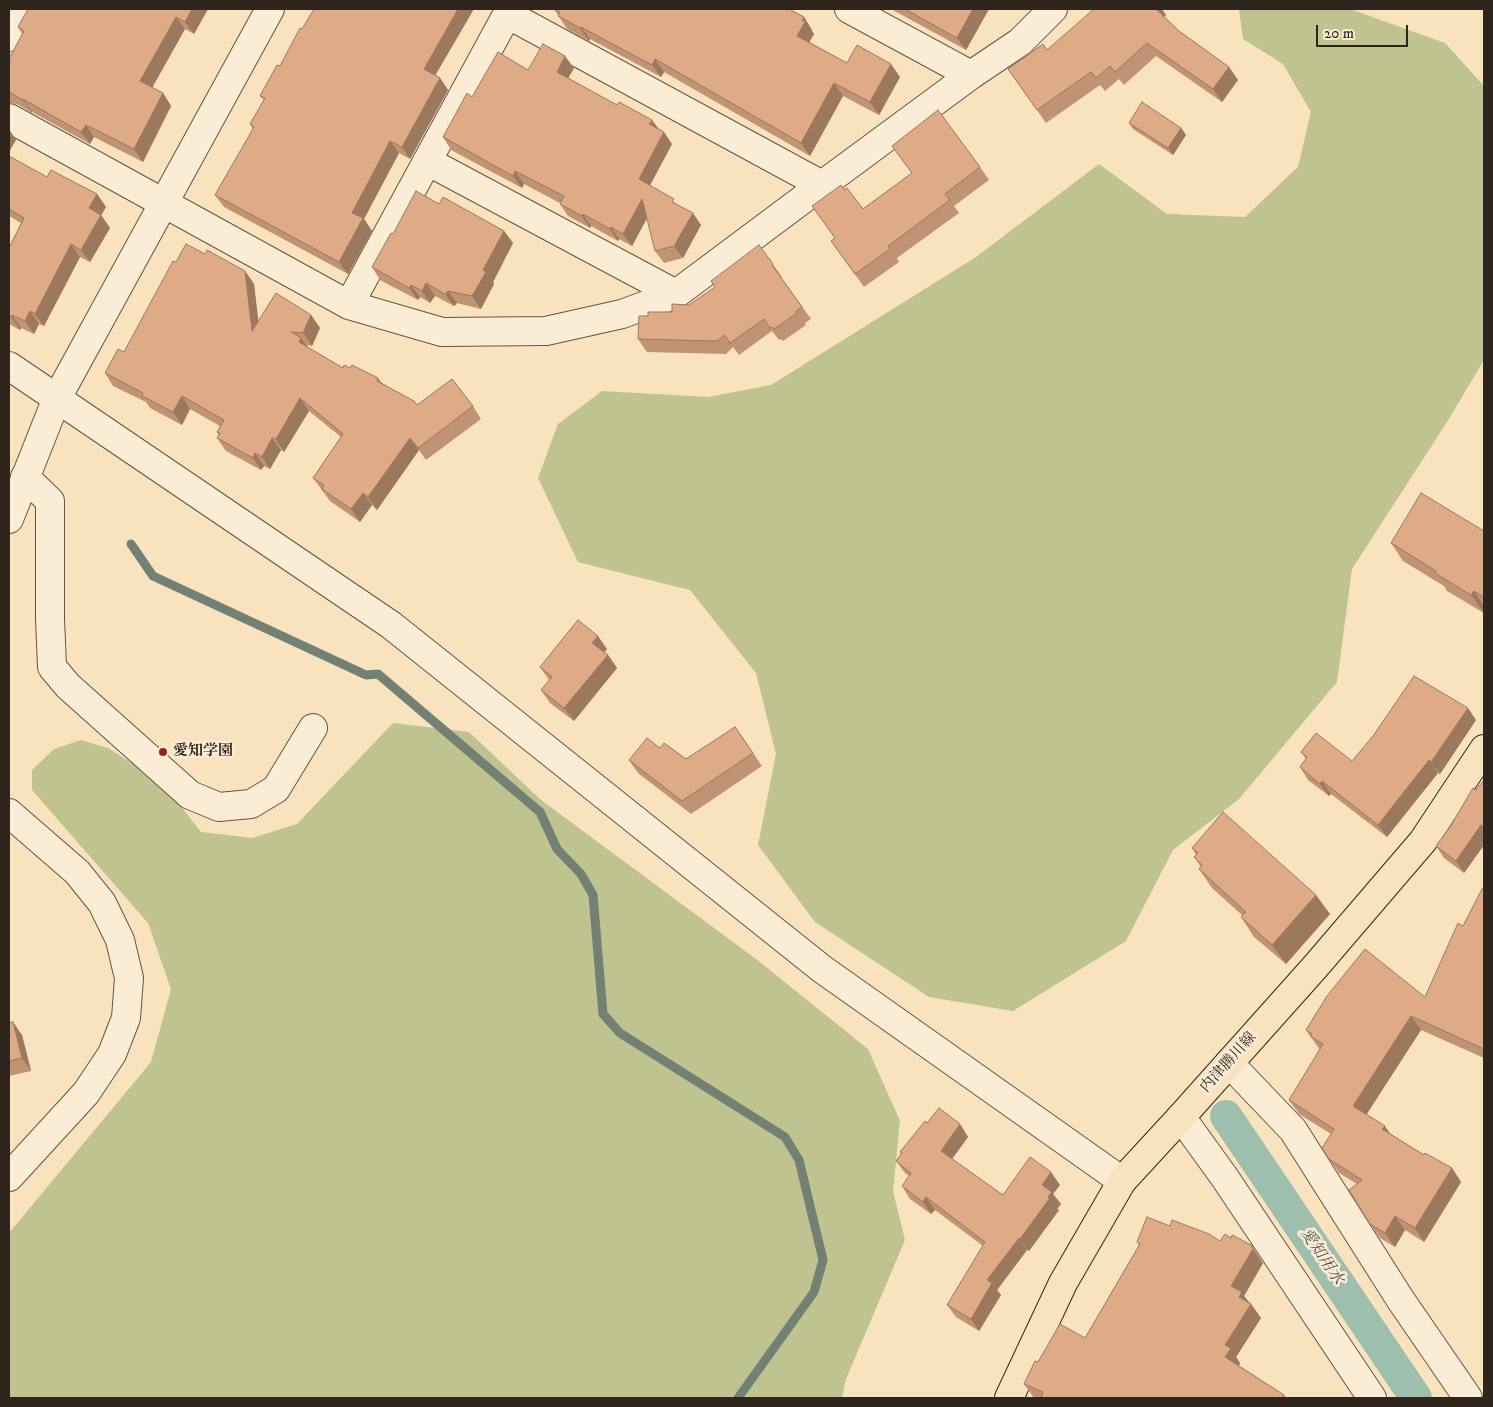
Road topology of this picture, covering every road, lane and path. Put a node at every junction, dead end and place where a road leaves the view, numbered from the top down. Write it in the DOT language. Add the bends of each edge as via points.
graph roads {
  1 [pos="24,9"];
  2 [pos="270,9"];
  3 [pos="849,9"];
  4 [pos="1053,9"];
  5 [pos="509,11"];
  6 [pos="9,37"];
  7 [pos="971,76"];
  8 [pos="9,118"];
  9 [pos="427,161"];
  10 [pos="822,185"];
  11 [pos="163,203"];
  12 [pos="676,294"];
  13 [pos="349,305"];
  14 [pos="9,366"];
  15 [pos="57,398"];
  16 [pos="25,477"];
  17 [pos="9,519"];
  18 [pos="313,728"];
  19 [pos="1484,749"];
  20 [pos="9,813"];
  21 [pos="1229,1063"];
  22 [pos="1181,1117"];
  23 [pos="9,1176"];
  24 [pos="1122,1181"];
  25 [pos="1009,1398"];
  26 [pos="1372,1398"];
  27 [pos="1468,1398"];
  1 -- 6 [label="street"];
  2 -- 11 [label="street"];
  3 -- 7 [label="street"];
  4 -- 7 [label="street" via="1020,42"];
  5 -- 9 [label="street"];
  5 -- 10 [label="street"];
  7 -- 10 [label="street"];
  8 -- 11 [label="street"];
  9 -- 12 [label="street"];
  9 -- 13 [label="street"];
  10 -- 12 [label="street"];
  11 -- 13 [label="street"];
  11 -- 15 [label="street"];
  12 -- 13 [label="street" via="622,314 546,331 442,332"];
  14 -- 15 [label="street"];
  15 -- 16 [label="street"];
  15 -- 24 [label="street" via="391,625 822,969"];
  16 -- 17 [label="street"];
  16 -- 18 [label="street" via="50,502 52,667 68,686 190,795 219,806 251,804 276,789"];
  19 -- 21 [label="main road, 内津勝川線" via="1423,841"];
  20 -- 23 [label="street" via="77,872 102,903 120,940 129,978 126,1018 112,1054 86,1093"];
  21 -- 22 [label="main road, 内津勝川線"];
  21 -- 27 [label="street" via="1293,1130 1400,1299"];
  22 -- 24 [label="main road, 内津勝川線"];
  22 -- 26 [label="street"];
  24 -- 25 [label="main road, 内津勝川線" via="1063,1283"];
}
